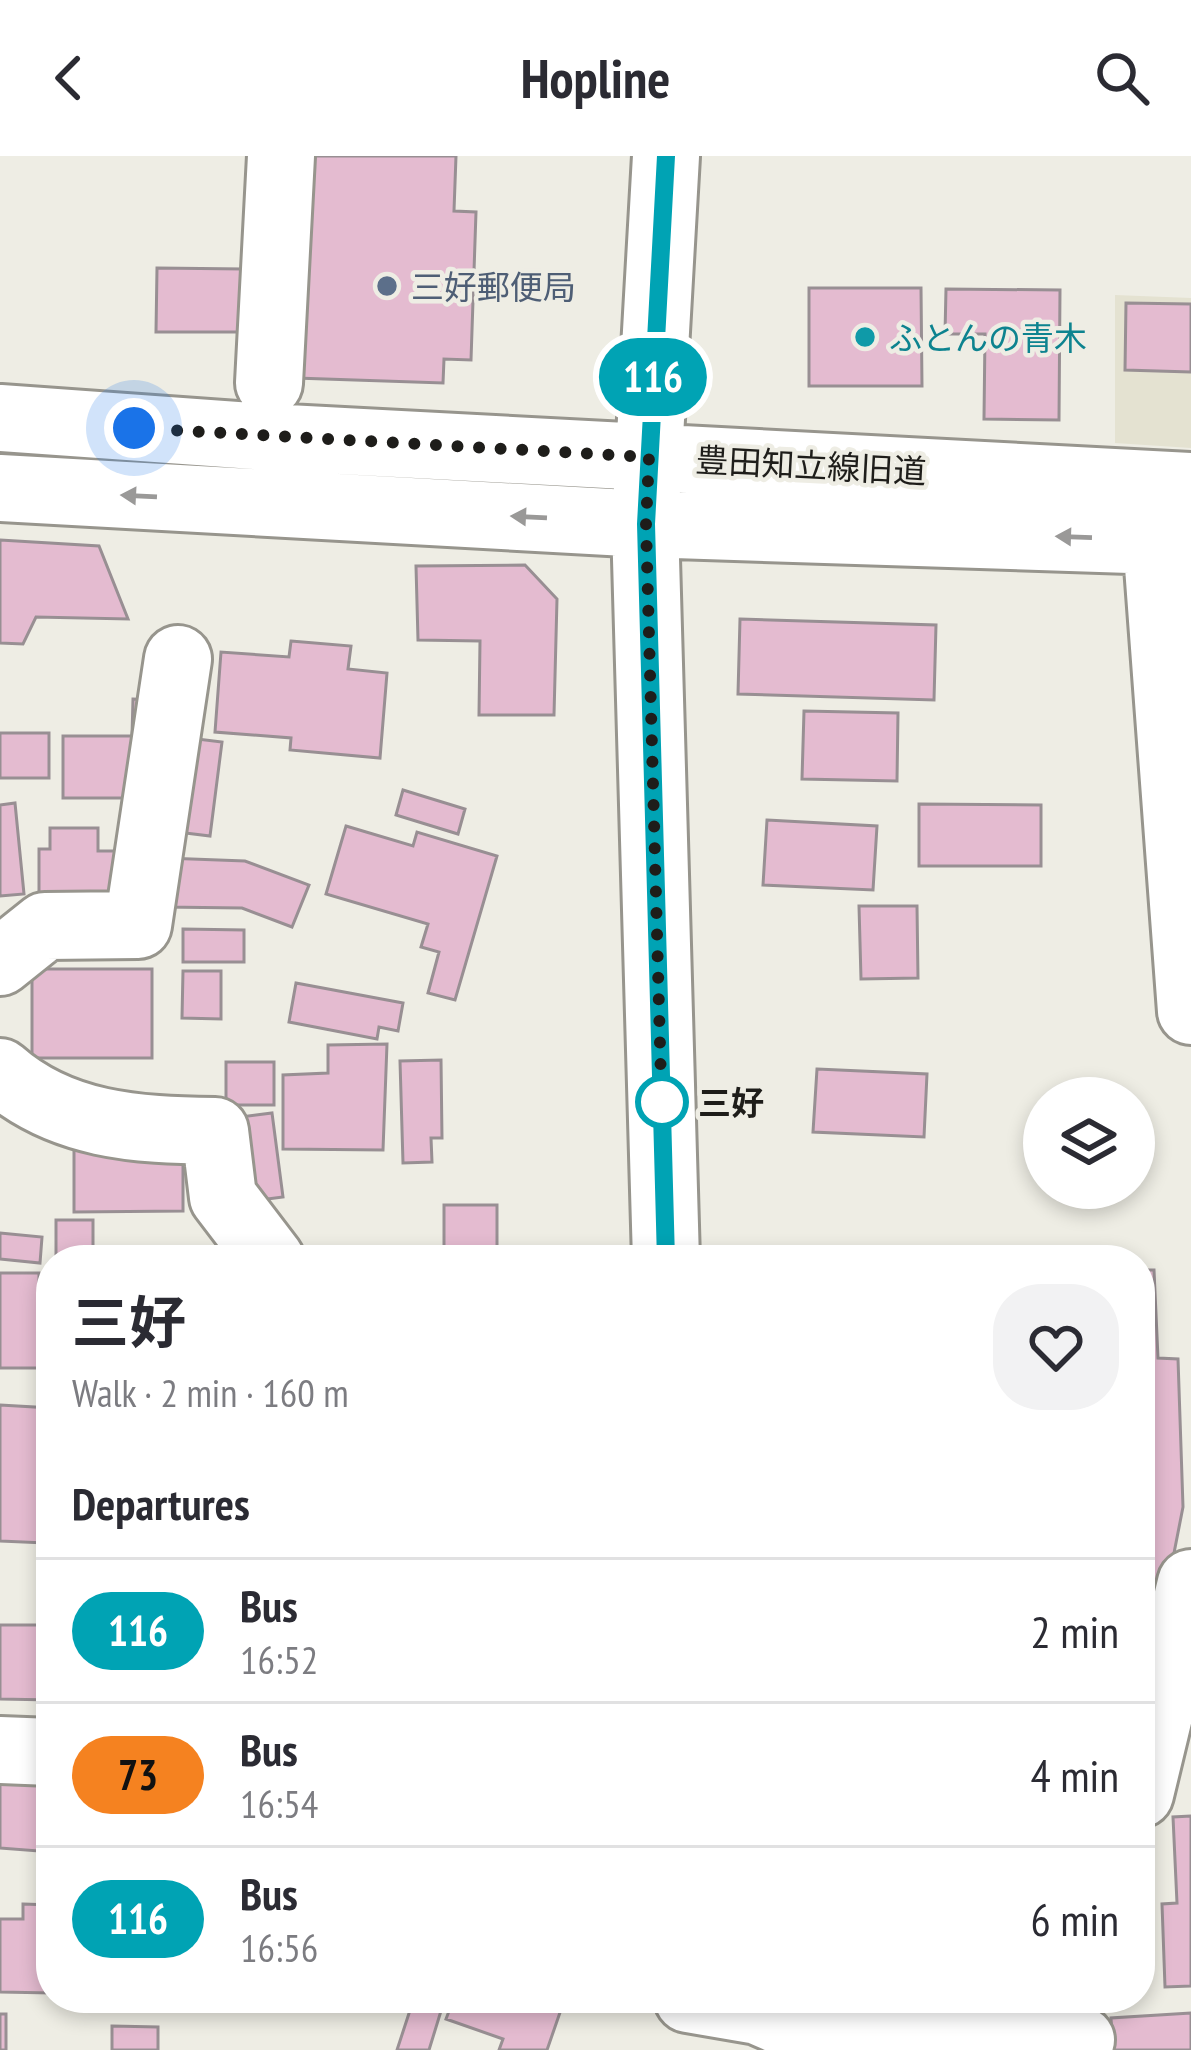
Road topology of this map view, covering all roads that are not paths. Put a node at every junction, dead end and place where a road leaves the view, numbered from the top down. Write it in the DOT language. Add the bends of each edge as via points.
graph roads {
  1 [pos="281,156"];
  2 [pos="666,156"];
  3 [pos="269,383"];
  4 [pos="0,418"];
  5 [pos="649,457"];
  6 [pos="1191,486"];
  7 [pos="0,488"];
  8 [pos="646,524"];
  9 [pos="1173,540"];
  10 [pos="178,659"];
  11 [pos="0,962"];
  12 [pos="1191,1011"];
  13 [pos="0,1072"];
  14 [pos="260,1245"];
  15 [pos="666,1245"];
  16 [pos="1188,1611"];
  17 [pos="1155,1737"];
  18 [pos="0,1750"];
  19 [pos="36,1751"];
  20 [pos="689,2013"];
  21 [pos="763,2013"];
  22 [pos="1085,2029"];
  23 [pos="692,2050"];
  1 -- 3 [label="street"];
  2 -- 5 [label="street"];
  4 -- 5 [label="street, 豊田知立線旧道"];
  5 -- 6 [label="street, 豊田知立線旧道"];
  5 -- 8 [label="street"];
  8 -- 7 [label="street, 豊田知立線旧道, one-way"];
  9 -- 8 [label="street, 豊田知立線旧道, one-way"];
  8 -- 15 [label="street"];
  9 -- 12 [label="street"];
  10 -- 11 [label="street" via="138,925 45,926"];
  13 -- 14 [label="street" via="26,1096 90,1121 214,1131 223,1197"];
  16 -- 17 [label="street"];
  18 -- 19 [label="street"];
  20 -- 23 [label="street"];
  21 -- 22 [label="street" via="836,2045"];
}
